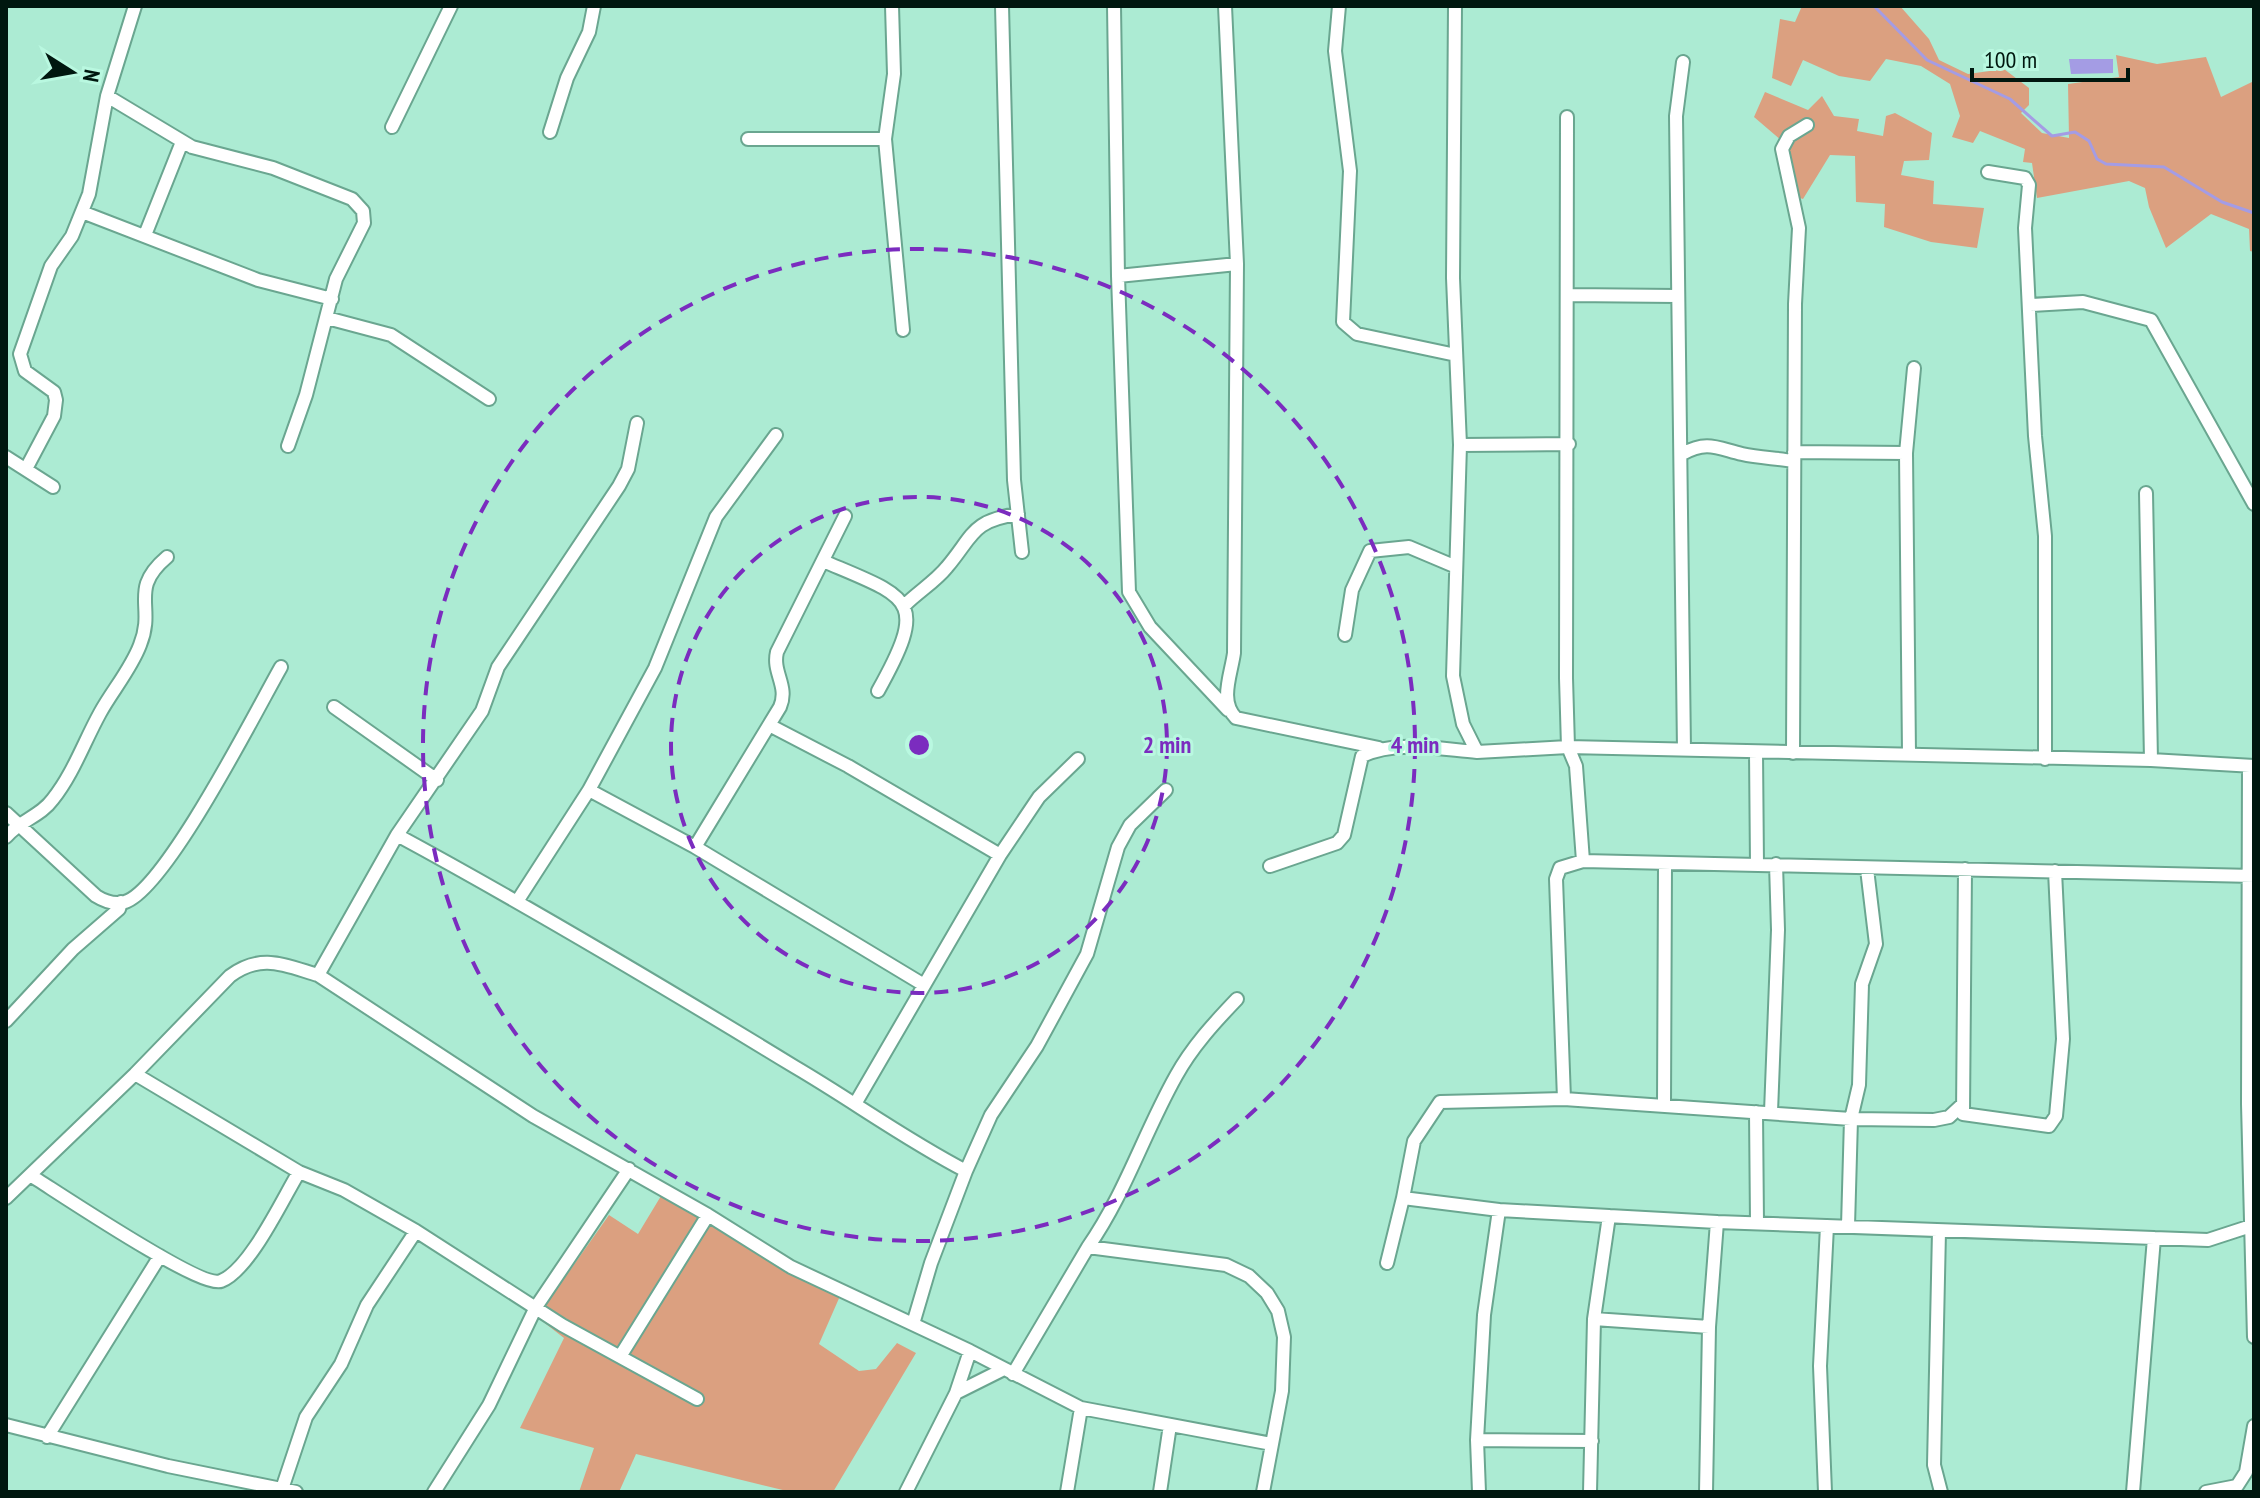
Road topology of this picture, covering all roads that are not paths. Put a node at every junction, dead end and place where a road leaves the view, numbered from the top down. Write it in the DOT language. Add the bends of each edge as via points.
graph roads {
  1 [pos="135,6"];
  2 [pos="451,6"];
  3 [pos="594,6"];
  4 [pos="892,6"];
  5 [pos="1002,6"];
  6 [pos="1114,6"];
  7 [pos="1225,6"];
  8 [pos="1339,6"];
  9 [pos="1455,6"];
  10 [pos="1683,62"];
  11 [pos="107,96"];
  12 [pos="1567,117"];
  13 [pos="1807,125"];
  14 [pos="392,127"];
  15 [pos="550,132"];
  16 [pos="748,139"];
  17 [pos="885,139"];
  18 [pos="182,142"];
  19 [pos="1988,172"];
  20 [pos="82,212"];
  21 [pos="145,235"];
  22 [pos="1237,264"];
  23 [pos="1118,276"];
  24 [pos="1568,295"];
  25 [pos="1677,296"];
  26 [pos="332,299"];
  27 [pos="2030,305"];
  28 [pos="327,318"];
  29 [pos="903,330"];
  30 [pos="1456,355"];
  31 [pos="1914,368"];
  32 [pos="489,399"];
  33 [pos="637,423"];
  34 [pos="776,435"];
  35 [pos="1569,444"];
  36 [pos="1460,445"];
  37 [pos="288,446"];
  38 [pos="1906,453"];
  39 [pos="1682,454"];
  40 [pos="1794,456"];
  41 [pos="6,457"];
  42 [pos="27,467"];
  43 [pos="53,487"];
  44 [pos="2146,493"];
  45 [pos="2254,503"];
  46 [pos="1018,514"];
  47 [pos="845,516"];
  48 [pos="1022,552"];
  49 [pos="167,557"];
  50 [pos="823,561"];
  51 [pos="1454,566"];
  52 [pos="905,605"];
  53 [pos="1345,635"];
  54 [pos="281,667"];
  55 [pos="878,691"];
  56 [pos="334,707"];
  57 [pos="1228,710"];
  58 [pos="771,726"];
  59 [pos="1568,747"];
  60 [pos="1379,748"];
  61 [pos="1684,750"];
  62 [pos="1477,752"];
  63 [pos="1756,752"];
  64 [pos="1793,753"];
  65 [pos="1909,754"];
  66 [pos="1078,759"];
  67 [pos="2045,759"];
  68 [pos="2151,760"];
  69 [pos="2251,766"];
  70 [pos="437,780"];
  71 [pos="589,790"];
  72 [pos="1166,790"];
  73 [pos="6,813"];
  74 [pos="17,824"];
  75 [pos="397,835"];
  76 [pos="6,837"];
  77 [pos="695,847"];
  78 [pos="1000,855"];
  79 [pos="1583,861"];
  80 [pos="1776,864"];
  81 [pos="1665,865"];
  82 [pos="1757,865"];
  83 [pos="1270,866"];
  84 [pos="1867,869"];
  85 [pos="1965,869"];
  86 [pos="2055,871"];
  87 [pos="2252,876"];
  88 [pos="518,900"];
  89 [pos="121,902"];
  90 [pos="318,975"];
  91 [pos="924,985"];
  92 [pos="2251,989"];
  93 [pos="1237,999"];
  94 [pos="6,1021"];
  95 [pos="135,1074"];
  96 [pos="1564,1099"];
  97 [pos="855,1104"];
  98 [pos="2251,1104"];
  99 [pos="1664,1105"];
  100 [pos="1962,1105"];
  101 [pos="1756,1112"];
  102 [pos="1771,1112"];
  103 [pos="1851,1119"];
  104 [pos="629,1169"];
  105 [pos="966,1171"];
  106 [pos="299,1172"];
  107 [pos="30,1175"];
  108 [pos="6,1198"];
  109 [pos="1403,1198"];
  110 [pos="1499,1210"];
  111 [pos="708,1215"];
  112 [pos="1609,1216"];
  113 [pos="1717,1222"];
  114 [pos="1757,1223"];
  115 [pos="1827,1226"];
  116 [pos="1848,1226"];
  117 [pos="2252,1226"];
  118 [pos="416,1231"];
  119 [pos="1939,1231"];
  120 [pos="2154,1238"];
  121 [pos="1088,1247"];
  122 [pos="160,1256"];
  123 [pos="1387,1263"];
  124 [pos="536,1307"];
  125 [pos="1594,1319"];
  126 [pos="913,1324"];
  127 [pos="1709,1327"];
  128 [pos="2254,1337"];
  129 [pos="970,1351"];
  130 [pos="621,1355"];
  131 [pos="1009,1372"];
  132 [pos="956,1393"];
  133 [pos="697,1399"];
  134 [pos="1081,1408"];
  135 [pos="6,1425"];
  136 [pos="1170,1425"];
  137 [pos="2254,1426"];
  138 [pos="47,1437"];
  139 [pos="1477,1440"];
  140 [pos="1592,1441"];
  141 [pos="1272,1444"];
  142 [pos="282,1489"];
  143 [pos="296,1492"];
  144 [pos="434,1492"];
  145 [pos="906,1492"];
  146 [pos="1067,1492"];
  147 [pos="1160,1492"];
  148 [pos="1263,1492"];
  149 [pos="1479,1492"];
  150 [pos="1590,1492"];
  151 [pos="1706,1492"];
  152 [pos="1825,1492"];
  153 [pos="1941,1492"];
  154 [pos="2133,1492"];
  155 [pos="2206,1492"];
  1 -- 11 [label="street"];
  2 -- 14 [label="street"];
  3 -- 15 [label="street"];
  4 -- 17 [label="street" via="894,74"];
  5 -- 46 [label="street"];
  6 -- 23 [label="street"];
  7 -- 22 [label="street"];
  8 -- 30 [label="street" via="1335,51 1350,171 1343,322 1357,334"];
  9 -- 30 [label="street"];
  10 -- 25 [label="street" via="1676,116"];
  11 -- 18 [label="street"];
  11 -- 20 [label="street"];
  12 -- 24 [label="street"];
  13 -- 40 [label="street" via="1789,136 1782,149 1799,228"];
  16 -- 17 [label="street"];
  17 -- 29 [label="street"];
  18 -- 21 [label="street"];
  18 -- 26 [label="street" via="273,168 358,204 364,223 340,269"];
  19 -- 27 [label="street" via="2025,178 2029,185 2025,228"];
  20 -- 21 [label="street"];
  20 -- 42 [label="street" via="51,266 20,354 25,371 54,392 56,400 54,416"];
  21 -- 26 [label="street" via="258,280"];
  22 -- 23 [label="street"];
  22 -- 57 [label="street" via="1234,653"];
  23 -- 57 [label="street" via="1129,592 1150,627"];
  24 -- 25 [label="street"];
  24 -- 35 [label="street"];
  25 -- 39 [label="street"];
  26 -- 28 [label="street"];
  27 -- 45 [label="street" via="2083,302 2151,320"];
  27 -- 67 [label="street" via="2045,536"];
  28 -- 32 [label="street" via="391,335"];
  28 -- 37 [label="street"];
  30 -- 36 [label="street"];
  31 -- 38 [label="street"];
  33 -- 70 [label="street" via="619,486 498,667 482,711"];
  34 -- 71 [label="street" via="716,517 670,634"];
  35 -- 36 [label="street"];
  35 -- 59 [label="street"];
  36 -- 51 [label="street"];
  38 -- 40 [label="street"];
  38 -- 65 [label="street"];
  39 -- 40 [label="street" via="1715,444 1744,454"];
  39 -- 61 [label="street"];
  40 -- 64 [label="street"];
  41 -- 42 [label="street"];
  42 -- 43 [label="street"];
  44 -- 68 [label="street"];
  46 -- 48 [label="street"];
  46 -- 52 [label="street" via="994,518 969,533 946,569"];
  47 -- 50 [label="street"];
  49 -- 74 [label="street" via="143,589 148,623 139,648 84,749 52,801 38,815"];
  50 -- 52 [label="street" via="888,589"];
  50 -- 58 [label="street" via="777,652 774,664 785,695"];
  51 -- 53 [label="street" via="1409,547 1370,551 1352,590"];
  51 -- 62 [label="street" via="1453,676 1463,724"];
  52 -- 55 [label="street" via="907,635"];
  54 -- 89 [label="street" via="183,837 147,885"];
  56 -- 70 [label="street"];
  57 -- 60 [label="street" via="1236,718"];
  58 -- 77 [label="street"];
  58 -- 78 [label="street"];
  59 -- 61 [label="street"];
  59 -- 62 [label="street"];
  59 -- 79 [label="street" via="1576,766"];
  60 -- 62 [label="street"];
  60 -- 83 [label="street" via="1362,756 1348,825 1337,843"];
  61 -- 63 [label="street"];
  63 -- 64 [label="street"];
  63 -- 82 [label="street"];
  64 -- 65 [label="street"];
  65 -- 67 [label="street"];
  66 -- 78 [label="street" via="1039,797"];
  67 -- 68 [label="street"];
  68 -- 69 [label="street"];
  69 -- 87 [label="street"];
  70 -- 75 [label="street"];
  71 -- 77 [label="street"];
  71 -- 88 [label="street"];
  72 -- 105 [label="street" via="1130,825 1118,847 1087,954 1037,1046 991,1115"];
  73 -- 74 [label="street"];
  74 -- 76 [label="street"];
  74 -- 89 [label="street" via="96,896"];
  75 -- 88 [label="street"];
  75 -- 90 [label="street"];
  77 -- 91 [label="street"];
  78 -- 91 [label="street"];
  79 -- 81 [label="street"];
  79 -- 96 [label="street" via="1560,868 1556,879"];
  80 -- 82 [label="street"];
  80 -- 84 [label="street"];
  80 -- 102 [label="street"];
  81 -- 82 [label="street"];
  81 -- 99 [label="street"];
  84 -- 85 [label="street"];
  84 -- 103 [label="street" via="1876,944 1862,984 1859,1085"];
  85 -- 86 [label="street"];
  85 -- 100 [label="street"];
  86 -- 87 [label="street"];
  86 -- 100 [label="street" via="2063,1039 2056,1116 2049,1126 2036,1127 1963,1114"];
  87 -- 92 [label="street"];
  88 -- 97 [label="street"];
  89 -- 94 [label="street"];
  90 -- 95 [label="street" via="272,963 246,964"];
  90 -- 104 [label="street" via="533,1116"];
  91 -- 97 [label="street"];
  92 -- 98 [label="street"];
  93 -- 121 [label="street" via="1176,1075 1108,1219"];
  95 -- 106 [label="street"];
  95 -- 107 [label="street"];
  96 -- 99 [label="street"];
  96 -- 109 [label="street" via="1440,1102 1414,1141"];
  97 -- 105 [label="street"];
  98 -- 117 [label="street"];
  99 -- 101 [label="street"];
  100 -- 103 [label="street" via="1949,1117 1934,1120"];
  101 -- 102 [label="street"];
  101 -- 114 [label="street"];
  102 -- 103 [label="street"];
  103 -- 116 [label="street"];
  104 -- 111 [label="street"];
  104 -- 124 [label="street"];
  105 -- 126 [label="street"];
  106 -- 118 [label="street" via="344,1190"];
  106 -- 122 [label="street" via="251,1252 221,1281 210,1283"];
  107 -- 108 [label="street"];
  107 -- 122 [label="street"];
  109 -- 110 [label="street"];
  109 -- 123 [label="street"];
  110 -- 112 [label="street"];
  110 -- 139 [label="street" via="1484,1315"];
  111 -- 126 [label="street" via="791,1267"];
  111 -- 130 [label="street"];
  112 -- 113 [label="street"];
  112 -- 125 [label="street"];
  113 -- 114 [label="street"];
  113 -- 127 [label="street"];
  114 -- 115 [label="street"];
  115 -- 116 [label="street"];
  115 -- 152 [label="street" via="1820,1366"];
  116 -- 119 [label="street"];
  117 -- 120 [label="street" via="2208,1240"];
  117 -- 128 [label="street"];
  118 -- 124 [label="street"];
  118 -- 142 [label="street" via="367,1305 346,1356 306,1417"];
  119 -- 120 [label="street"];
  119 -- 153 [label="street" via="1934,1465"];
  120 -- 154 [label="street"];
  121 -- 131 [label="street"];
  121 -- 141 [label="street" via="1226,1265 1267,1293 1284,1337 1282,1391"];
  122 -- 138 [label="street"];
  124 -- 130 [label="street"];
  124 -- 144 [label="street" via="483,1415"];
  125 -- 127 [label="street"];
  125 -- 140 [label="street"];
  126 -- 129 [label="street"];
  127 -- 151 [label="street"];
  129 -- 131 [label="street"];
  129 -- 132 [label="street"];
  130 -- 133 [label="street"];
  131 -- 132 [label="street"];
  131 -- 134 [label="street"];
  132 -- 145 [label="street"];
  134 -- 136 [label="street"];
  134 -- 146 [label="street"];
  135 -- 138 [label="street"];
  136 -- 141 [label="street"];
  136 -- 147 [label="street"];
  137 -- 155 [label="street" via="2246,1472 2237,1486"];
  138 -- 142 [label="street"];
  139 -- 140 [label="street"];
  139 -- 149 [label="street"];
  140 -- 150 [label="street"];
  141 -- 148 [label="street"];
  142 -- 143 [label="street"];
}
